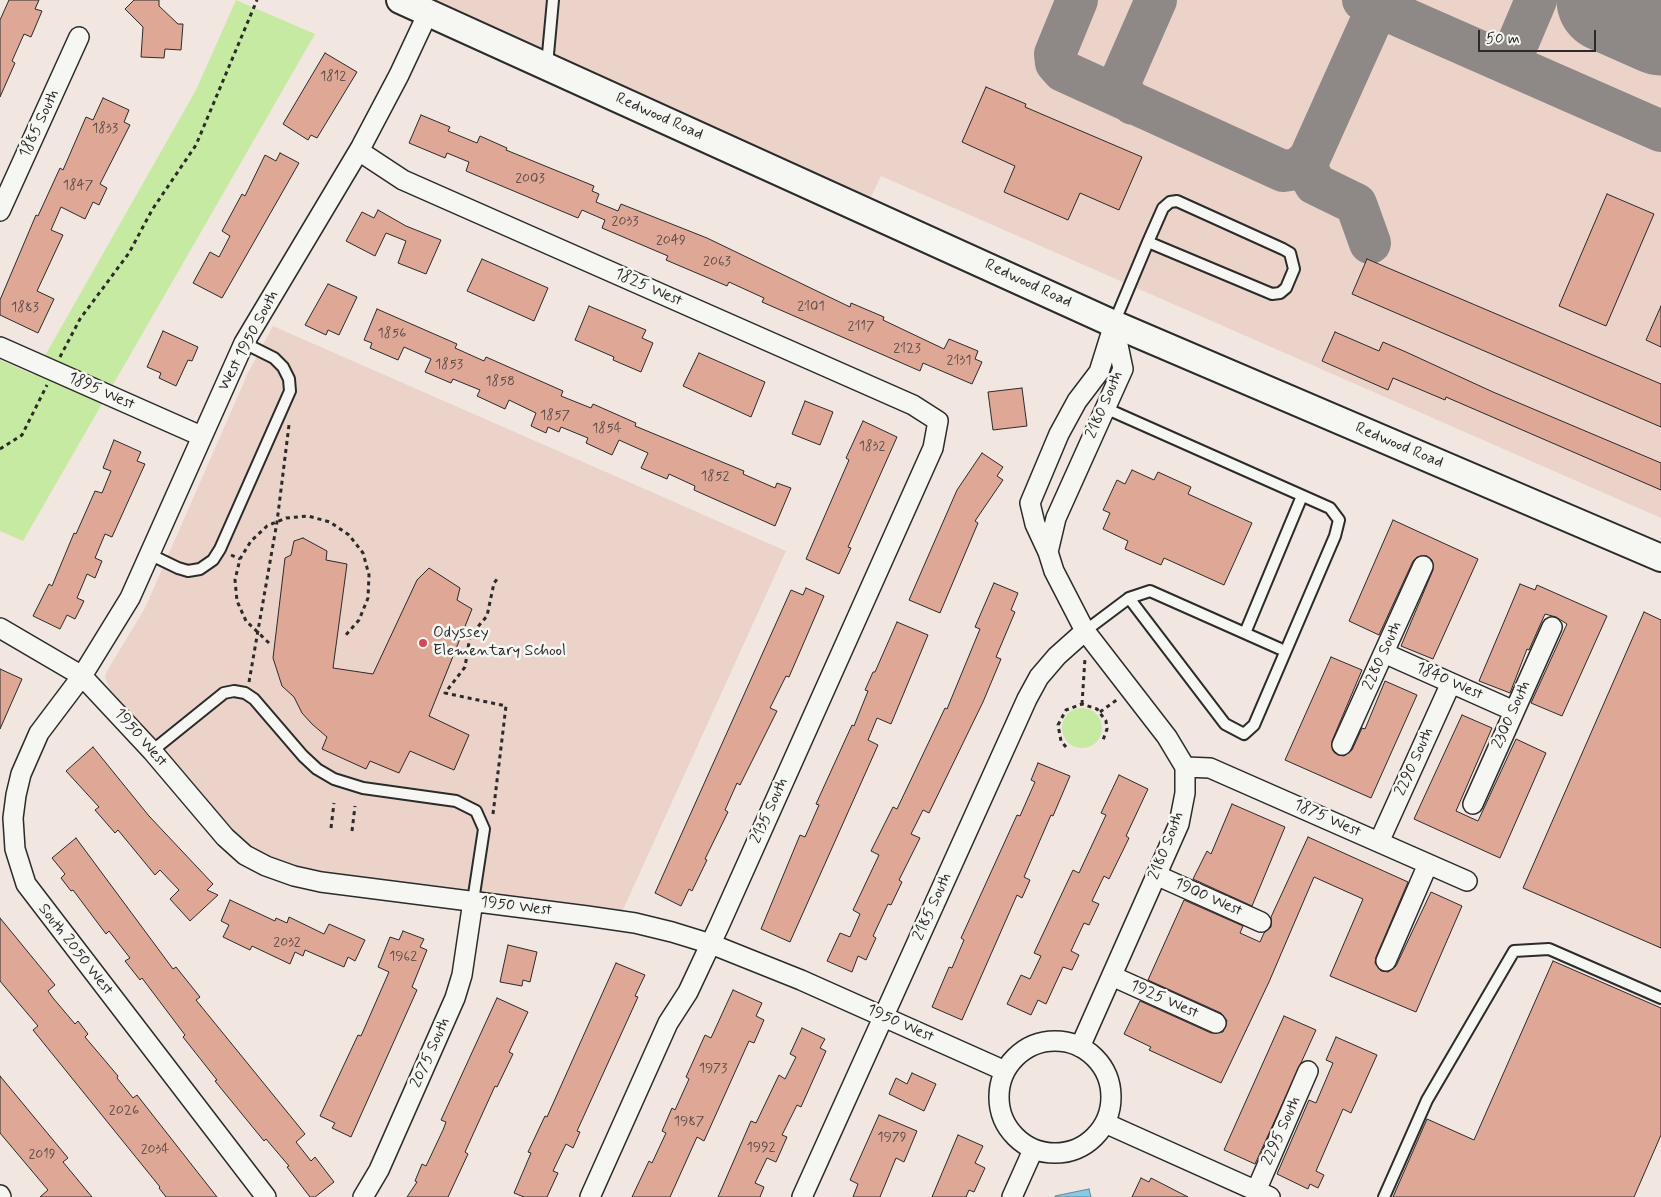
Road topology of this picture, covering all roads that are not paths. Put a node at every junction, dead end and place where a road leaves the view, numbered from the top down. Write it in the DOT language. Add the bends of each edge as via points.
graph roads {
  1 [pos="400,0"];
  2 [pos="553,0"];
  3 [pos="431,6"];
  4 [pos="79,37"];
  5 [pos="547,66"];
  6 [pos="359,151"];
  7 [pos="0,211"];
  8 [pos="1148,242"];
  9 [pos="1114,324"];
  10 [pos="244,343"];
  11 [pos="0,348"];
  12 [pos="1106,408"];
  13 [pos="938,421"];
  14 [pos="202,436"];
  15 [pos="1302,496"];
  16 [pos="1048,552"];
  17 [pos="149,554"];
  18 [pos="1661,558"];
  19 [pos="1423,566"];
  20 [pos="1128,598"];
  21 [pos="1552,626"];
  22 [pos="0,628"];
  23 [pos="1085,631"];
  24 [pos="1245,633"];
  25 [pos="1285,651"];
  26 [pos="1384,652"];
  27 [pos="82,676"];
  28 [pos="1451,683"];
  29 [pos="1514,711"];
  30 [pos="1342,745"];
  31 [pos="152,751"];
  32 [pos="1185,766"];
  33 [pos="1472,804"];
  34 [pos="1379,842"];
  35 [pos="1428,864"];
  36 [pos="1156,875"];
  37 [pos="1467,880"];
  38 [pos="473,901"];
  39 [pos="1260,922"];
  40 [pos="710,944"];
  41 [pos="1386,960"];
  42 [pos="1112,976"];
  43 [pos="1661,998"];
  44 [pos="883,1017"];
  45 [pos="1216,1024"];
  46 [pos="1080,1047"];
  47 [pos="1308,1070"];
  48 [pos="1005,1071"];
  49 [pos="1105,1123"];
  50 [pos="1033,1150"];
  51 [pos="1263,1194"];
  52 [pos="266,1197"];
  53 [pos="363,1197"];
  54 [pos="590,1197"];
  55 [pos="802,1197"];
  56 [pos="1012,1197"];
  57 [pos="1384,1197"];
  1 -- 3 [label="main road, Redwood Road"];
  2 -- 5 [label="lane"];
  3 -- 5 [label="main road, Redwood Road"];
  3 -- 6 [label="street, West 1950 South"];
  4 -- 7 [label="street, 1885 South"];
  5 -- 9 [label="main road, Redwood Road"];
  6 -- 10 [label="street, West 1950 South"];
  6 -- 13 [label="street, 1825 West" via="403,180 905,401"];
  8 -- 8 [label="lane" via="1272,294 1286,288 1294,269 1290,253 1283,248 1177,201 1163,208"];
  8 -- 9 [label="lane"];
  9 -- 12 [label="street, 2180 South" via="1123,369"];
  9 -- 16 [label="street, 2180 South" via="1099,372 1077,401 1030,503 1035,524"];
  9 -- 18 [label="main road, Redwood Road"];
  10 -- 14 [label="street, West 1950 South"];
  10 -- 17 [label="lane" via="279,362 289,379 290,391 220,549 213,560 200,569 188,570"];
  11 -- 14 [label="street, 1895 West"];
  12 -- 15 [label="lane"];
  12 -- 16 [label="street, 2180 South" via="1056,518"];
  13 -- 40 [label="street, 2135 South" via="933,448"];
  14 -- 17 [label="street, West 1950 South"];
  15 -- 24 [label="lane"];
  15 -- 25 [label="lane" via="1330,508 1340,520"];
  16 -- 23 [label="street, 2180 South" via="1054,571"];
  17 -- 27 [label="street, West 1950 South" via="130,598"];
  19 -- 26 [label="street, 2280 South"];
  20 -- 23 [label="lane"];
  20 -- 24 [label="lane" via="1150,590"];
  20 -- 25 [label="lane" via="1225,724 1244,734 1254,725"];
  21 -- 29 [label="street, 2300 South"];
  22 -- 27 [label="street, 1950 West"];
  23 -- 32 [label="street, 2180 South" via="1167,737"];
  23 -- 44 [label="street, 2185 South" via="1057,656 1027,700"];
  24 -- 25 [label="lane"];
  26 -- 28 [label="street, 1840 West"];
  26 -- 30 [label="street, 2280 South"];
  27 -- 31 [label="street, 1950 West"];
  27 -- 52 [label="street, South 2050 West" via="39,734 21,774 13,818 19,867 35,898"];
  28 -- 29 [label="street, 1840 West"];
  28 -- 34 [label="street, 2290 South"];
  29 -- 33 [label="street, 2300 South"];
  31 -- 38 [label="street, 1950 West" via="224,837 245,855 266,866 321,882"];
  31 -- 38 [label="lane" via="224,693 245,694 254,699 303,756 334,779 363,788 456,802 476,811 484,828"];
  32 -- 34 [label="street, 1875 West" via="1210,768"];
  32 -- 36 [label="street, 2180 South" via="1185,793 1179,824"];
  34 -- 35 [label="street, 1875 West"];
  35 -- 37 [label="street, 1875 West"];
  35 -- 41 [label="street"];
  36 -- 39 [label="street, 1900 West"];
  36 -- 42 [label="street, 2180 South"];
  38 -- 40 [label="street, 1950 West" via="635,923"];
  38 -- 53 [label="street, 2075 South" via="462,975 455,998 376,1177"];
  40 -- 44 [label="street, 1950 West"];
  40 -- 54 [label="street, 2135 South" via="688,992 668,1024"];
  42 -- 45 [label="street, 1925 West"];
  42 -- 46 [label="street, 2180 South"];
  43 -- 57 [label="lane" via="1549,949 1514,951 1427,1100"];
  44 -- 48 [label="street, 1950 West"];
  44 -- 55 [label="street, 2185 South"];
  46 -- 48 [label="street" via="1059,1041 1038,1044 1018,1054"];
  46 -- 49 [label="street" via="1098,1060 1108,1080 1111,1101"];
  47 -- 51 [label="street, 2295 South"];
  48 -- 50 [label="street" via="999,1098 1006,1125 1018,1140"];
  49 -- 50 [label="street" via="1092,1139 1074,1150 1054,1154"];
  49 -- 51 [label="street"];
  50 -- 56 [label="street"];
}
